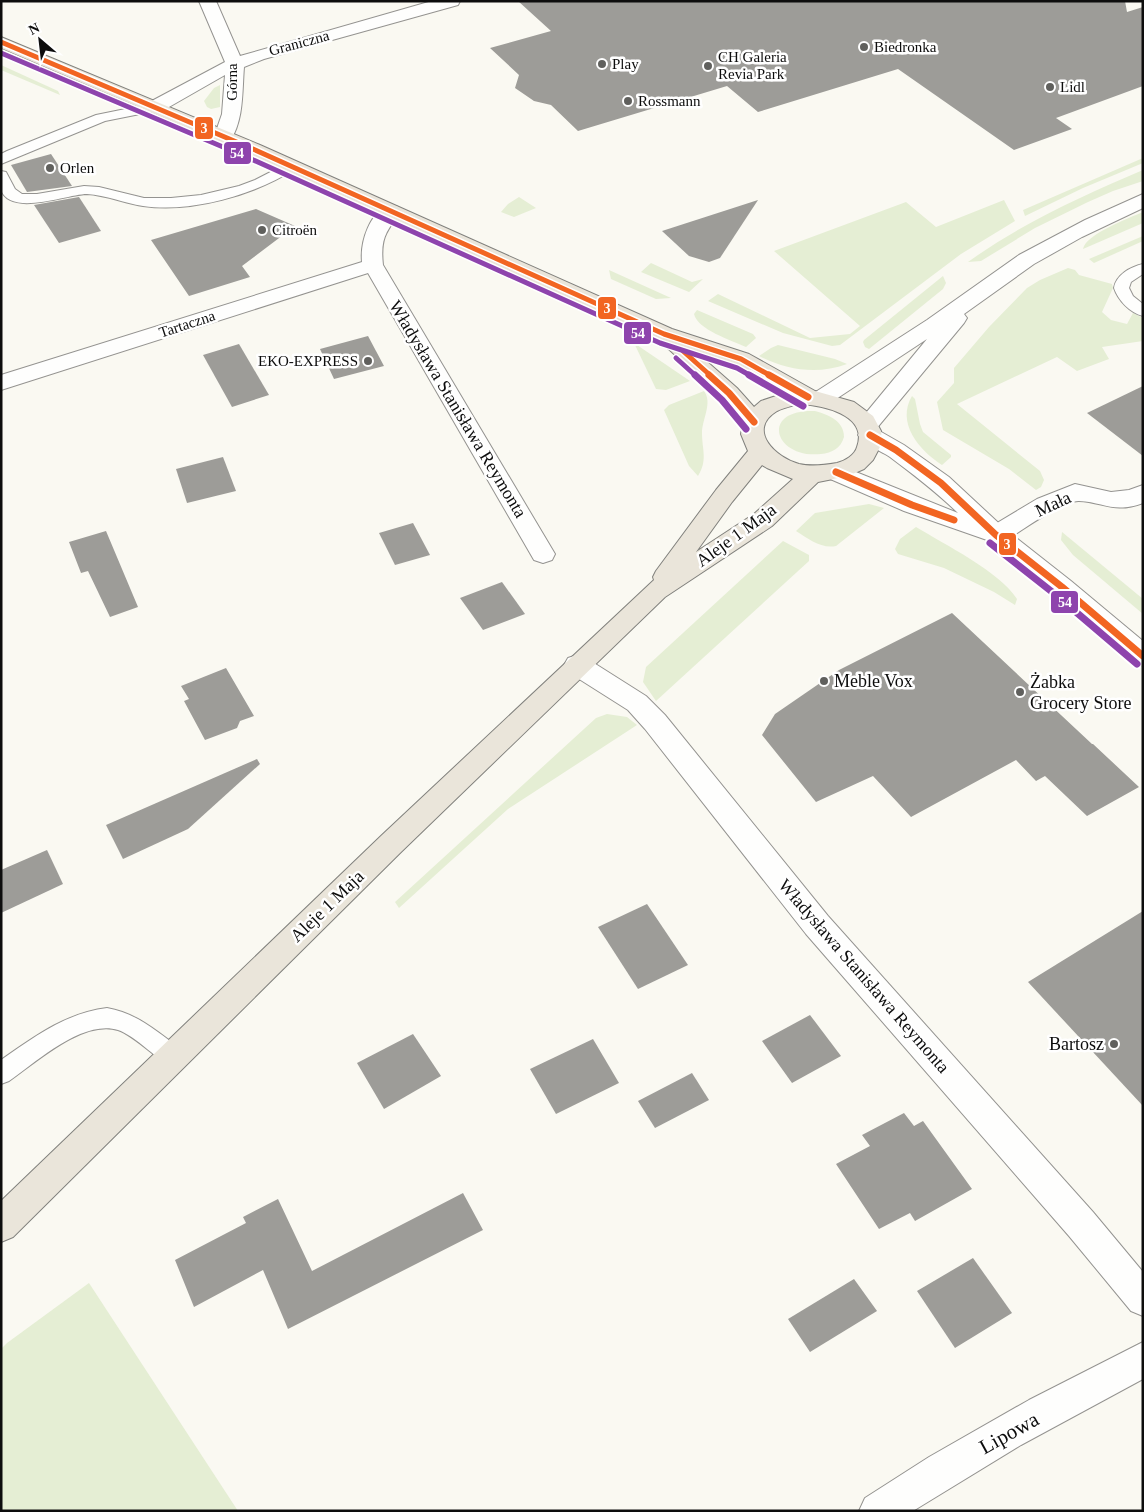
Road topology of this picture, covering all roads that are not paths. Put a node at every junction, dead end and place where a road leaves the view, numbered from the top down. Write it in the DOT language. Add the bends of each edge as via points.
graph roads {
  1 [pos="207,1"];
  2 [pos="452,1"];
  3 [pos="1,42"];
  4 [pos="235,64"];
  5 [pos="155,107"];
  6 [pos="223,137"];
  7 [pos="1,160"];
  8 [pos="290,166"];
  9 [pos="1,175"];
  10 [pos="1143,200"];
  11 [pos="391,211"];
  12 [pos="373,265"];
  13 [pos="1143,268"];
  14 [pos="972,299"];
  15 [pos="1143,311"];
  16 [pos="664,334"];
  17 [pos="1,384"];
  18 [pos="815,398"];
  19 [pos="754,422"];
  20 [pos="868,430"];
  21 [pos="760,452"];
  22 [pos="836,472"];
  23 [pos="812,474"];
  24 [pos="1143,493"];
  25 [pos="996,535"];
  26 [pos="543,554"];
  27 [pos="656,591"];
  28 [pos="1143,656"];
  29 [pos="577,665"];
  30 [pos="173,1056"];
  31 [pos="1,1073"];
  32 [pos="1,1225"];
  33 [pos="1143,1299"];
  34 [pos="1143,1360"];
  35 [pos="878,1511"];
  1 -- 4 [label="street, Górna"];
  2 -- 4 [label="street, Graniczna"];
  3 -- 5 [label="main road"];
  4 -- 5 [label="street, Graniczna"];
  4 -- 6 [label="street, Górna" via="231,114"];
  5 -- 6 [label="main road"];
  5 -- 7 [label="lane" via="101,118"];
  6 -- 8 [label="main road"];
  8 -- 9 [label="lane" via="239,190 163,202 85,190 20,197 13,195"];
  8 -- 11 [label="main road"];
  10 -- 14 [label="street" via="1055,243 1011,269"];
  11 -- 12 [label="street" via="373,234"];
  11 -- 16 [label="main road"];
  12 -- 17 [label="street, Tartaczna"];
  12 -- 26 [label="street, Władysława Stanisława Reymonta"];
  13 -- 15 [label="lane" via="1120,284 1127,298"];
  14 -- 18 [label="street"];
  14 -- 20 [label="street"];
  16 -- 18 [label="main road" via="741,359"];
  16 -- 19 [label="main road" via="729,393"];
  18 -- 19 [label="main road" via="790,398 774,403"];
  18 -- 20 [label="main road" via="852,410"];
  19 -- 21 [label="main road" via="752,434"];
  20 -- 22 [label="main road" via="870,444 864,456 853,466"];
  20 -- 25 [label="street" via="941,483"];
  21 -- 23 [label="main road" via="786,469"];
  21 -- 27 [label="main road, Aleje 1 Maja"];
  22 -- 23 [label="main road"];
  22 -- 25 [label="street" via="912,505"];
  23 -- 27 [label="main road, Aleje 1 Maja" via="763,520"];
  24 -- 25 [label="street, Mała" via="1133,498 1111,500 1075,492 1045,505"];
  25 -- 28 [label="street"];
  27 -- 29 [label="main road, Aleje 1 Maja"];
  29 -- 30 [label="main road, Aleje 1 Maja"];
  29 -- 33 [label="street, Władysława Stanisława Reymonta" via="637,703 655,722 817,925 1081,1224"];
  30 -- 31 [label="lane" via="122,1021 95,1018 66,1030"];
  30 -- 32 [label="main road, Aleje 1 Maja"];
  34 -- 35 [label="street, Lipowa" via="938,1472"];
}
